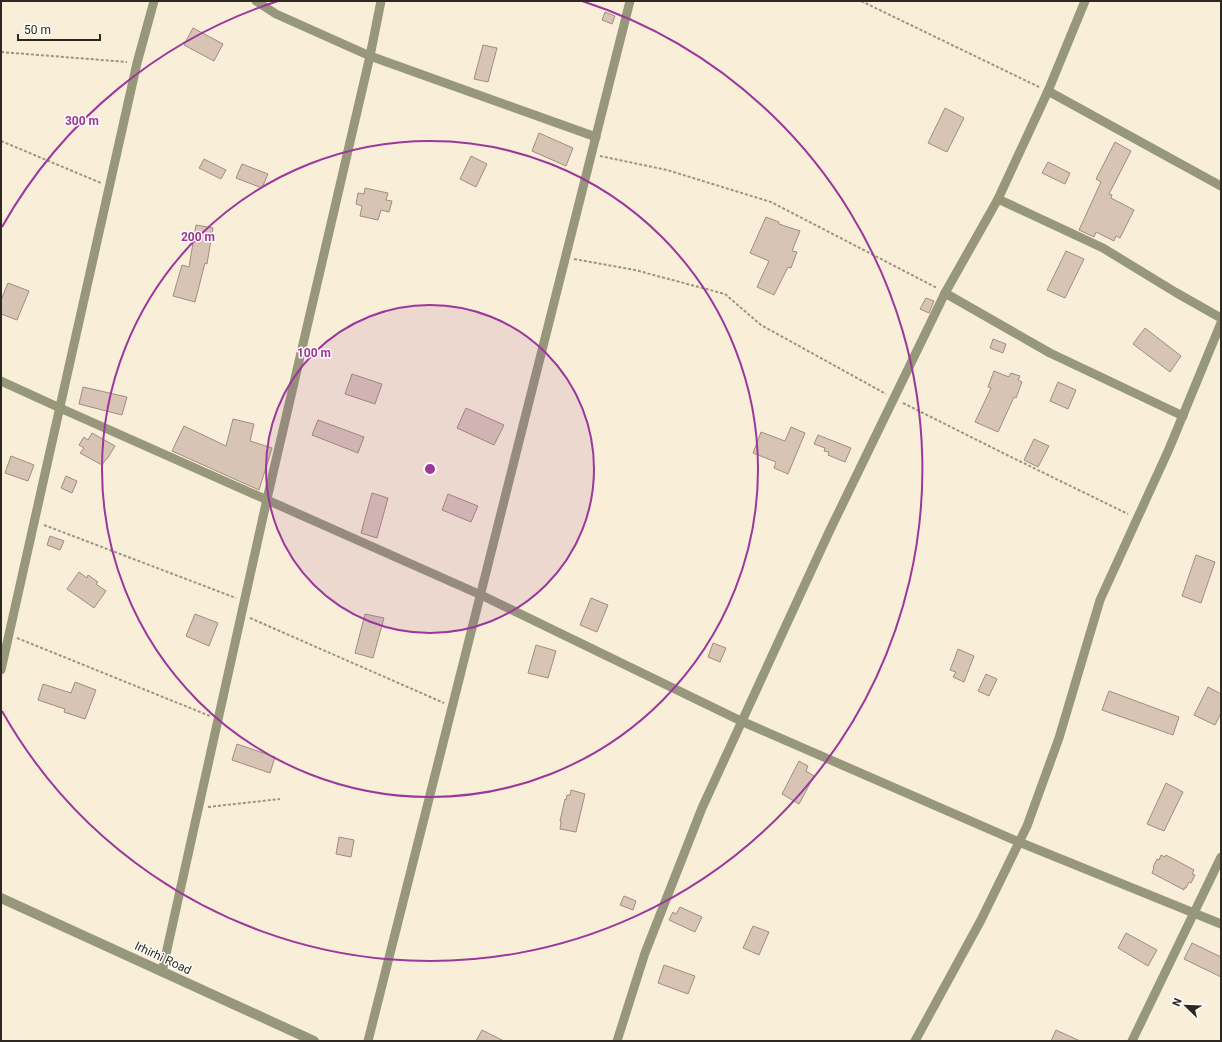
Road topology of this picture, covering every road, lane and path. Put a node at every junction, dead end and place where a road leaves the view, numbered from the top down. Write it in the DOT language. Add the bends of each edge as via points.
graph roads {
  1 [pos="154,1"];
  2 [pos="256,1"];
  3 [pos="381,1"];
  4 [pos="630,1"];
  5 [pos="861,1"];
  6 [pos="1085,1"];
  7 [pos="1,52"];
  8 [pos="370,56"];
  9 [pos="137,63"];
  10 [pos="1048,91"];
  11 [pos="596,137"];
  12 [pos="1,141"];
  13 [pos="591,154"];
  14 [pos="109,186"];
  15 [pos="1221,186"];
  16 [pos="998,199"];
  17 [pos="565,258"];
  18 [pos="945,293"];
  19 [pos="1221,318"];
  20 [pos="1221,323"];
  21 [pos="1,381"];
  22 [pos="894,398"];
  23 [pos="60,408"];
  24 [pos="1183,416"];
  25 [pos="267,499"];
  26 [pos="1137,519"];
  27 [pos="34,521"];
  28 [pos="481,595"];
  29 [pos="245,601"];
  30 [pos="242,614"];
  31 [pos="9,635"];
  32 [pos="1,670"];
  33 [pos="453,706"];
  34 [pos="218,720"];
  35 [pos="741,722"];
  36 [pos="280,799"];
  37 [pos="199,808"];
  38 [pos="1019,842"];
  39 [pos="1221,857"];
  40 [pos="1,898"];
  41 [pos="1194,913"];
  42 [pos="1221,924"];
  43 [pos="162,972"];
  44 [pos="314,1041"];
  45 [pos="368,1041"];
  46 [pos="617,1041"];
  47 [pos="915,1041"];
  48 [pos="1132,1041"];
  1 -- 9 [label="street"];
  2 -- 8 [label="street" via="276,14"];
  3 -- 8 [label="street"];
  4 -- 11 [label="street"];
  5 -- 10 [label="path"];
  6 -- 10 [label="street"];
  7 -- 9 [label="path"];
  8 -- 11 [label="street"];
  8 -- 25 [label="street"];
  9 -- 14 [label="street"];
  10 -- 15 [label="street"];
  10 -- 16 [label="street"];
  11 -- 13 [label="street"];
  12 -- 14 [label="path"];
  13 -- 17 [label="street"];
  13 -- 18 [label="path" via="667,170 771,202"];
  14 -- 23 [label="street"];
  16 -- 18 [label="street"];
  16 -- 19 [label="street" via="1103,248"];
  17 -- 22 [label="path" via="635,270 726,294 762,326"];
  17 -- 28 [label="street"];
  18 -- 22 [label="street"];
  18 -- 24 [label="street" via="1050,353"];
  20 -- 24 [label="street"];
  21 -- 23 [label="street"];
  22 -- 26 [label="path"];
  22 -- 35 [label="street"];
  23 -- 25 [label="street"];
  23 -- 27 [label="street"];
  24 -- 26 [label="street"];
  25 -- 28 [label="street"];
  25 -- 29 [label="street"];
  26 -- 38 [label="street" via="1100,600 1059,738"];
  27 -- 29 [label="path"];
  27 -- 31 [label="street"];
  28 -- 33 [label="street"];
  28 -- 35 [label="street"];
  29 -- 30 [label="street"];
  30 -- 33 [label="path"];
  30 -- 34 [label="street"];
  31 -- 32 [label="street"];
  31 -- 34 [label="path"];
  33 -- 45 [label="street"];
  34 -- 37 [label="street"];
  35 -- 38 [label="street"];
  35 -- 46 [label="street" via="702,808 648,946"];
  36 -- 37 [label="path"];
  37 -- 43 [label="street"];
  38 -- 41 [label="street"];
  38 -- 47 [label="street" via="981,920"];
  39 -- 41 [label="street"];
  40 -- 43 [label="street, Irhirhi Road"];
  41 -- 42 [label="street"];
  41 -- 48 [label="street"];
  43 -- 44 [label="street, Irhirhi Road"];
}
